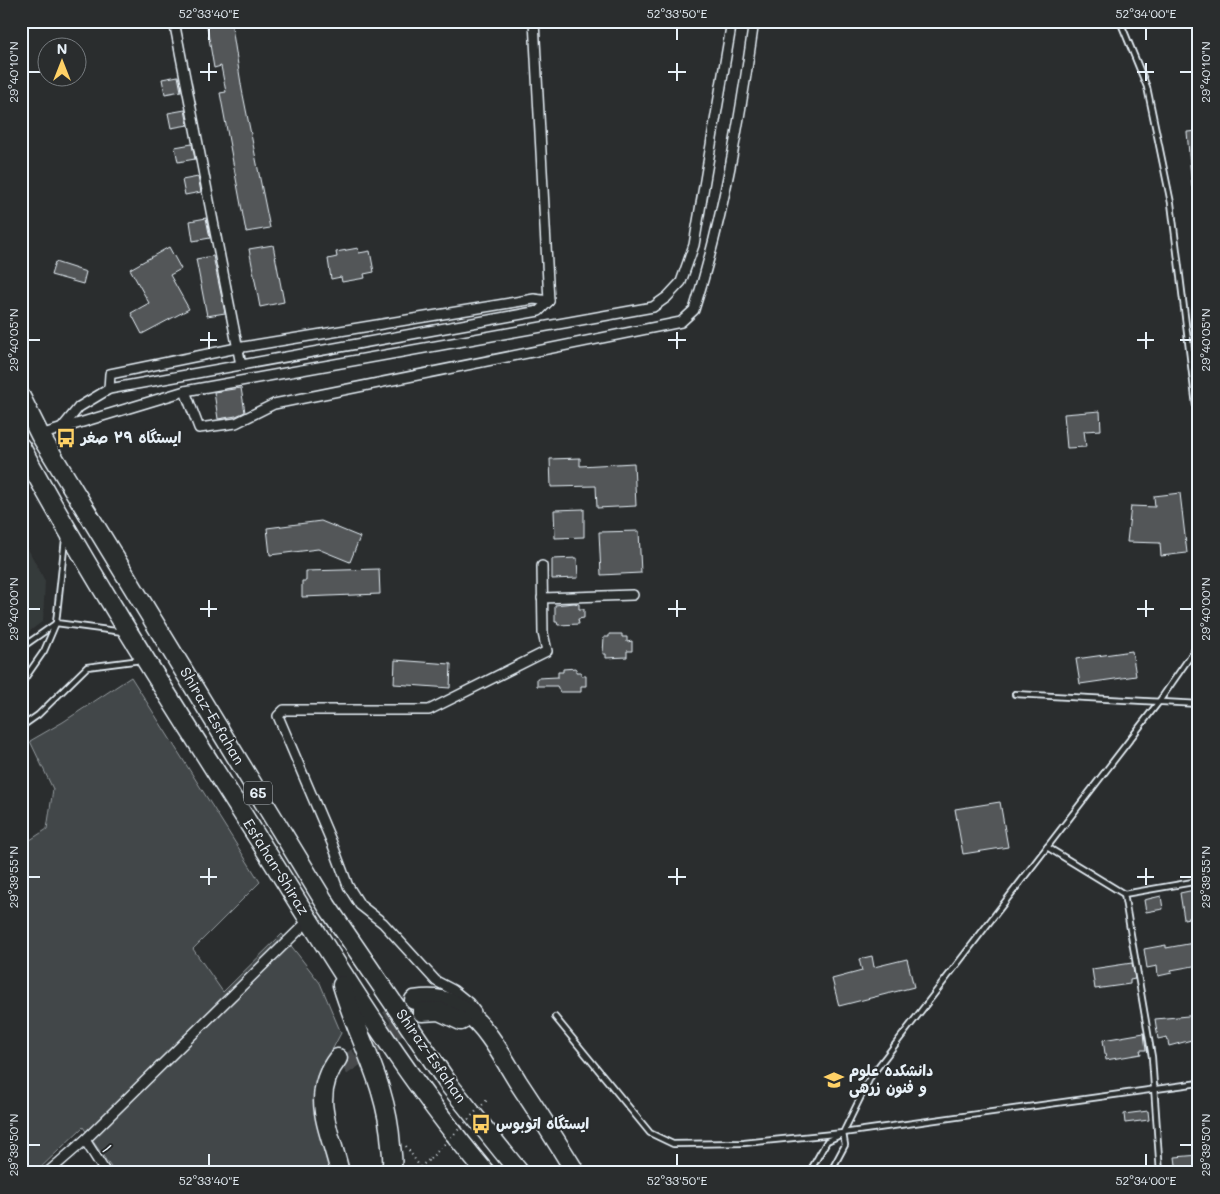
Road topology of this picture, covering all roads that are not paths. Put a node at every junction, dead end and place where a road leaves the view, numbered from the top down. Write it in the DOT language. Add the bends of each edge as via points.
graph roads {
  1 [pos="174,21"];
  2 [pos="534,21"];
  3 [pos="732,21"];
  4 [pos="754,21"];
  5 [pos="1120,21"];
  6 [pos="549,301"];
  7 [pos="237,348"];
  8 [pos="241,365"];
  9 [pos="108,389"];
  10 [pos="185,391"];
  11 [pos="21,398"];
  12 [pos="61,429"];
  13 [pos="1199,430"];
  14 [pos="40,435"];
  15 [pos="21,447"];
  16 [pos="66,530"];
  17 [pos="542,566"];
  18 [pos="633,595"];
  19 [pos="542,598"];
  20 [pos="56,623"];
  21 [pos="129,633"];
  22 [pos="1199,640"];
  23 [pos="21,648"];
  24 [pos="145,659"];
  25 [pos="21,684"];
  26 [pos="1015,694"];
  27 [pos="1158,702"];
  28 [pos="1199,704"];
  29 [pos="21,727"];
  30 [pos="1047,847"];
  31 [pos="1199,880"];
  32 [pos="1124,894"];
  33 [pos="309,920"];
  34 [pos="336,965"];
  35 [pos="555,1017"];
  36 [pos="1199,1083"];
  37 [pos="1154,1089"];
  38 [pos="843,1133"];
  39 [pos="85,1140"];
  40 [pos="47,1173"];
  41 [pos="106,1173"];
  42 [pos="340,1173"];
  43 [pos="352,1173"];
  44 [pos="390,1173"];
  45 [pos="486,1173"];
  46 [pos="520,1173"];
  47 [pos="566,1173"];
  48 [pos="576,1173"];
  49 [pos="587,1173"];
  50 [pos="809,1173"];
  51 [pos="830,1173"];
  52 [pos="1160,1173"];
  1 -- 7 [label="street"];
  2 -- 6 [label="street"];
  3 -- 10 [label="street" via="694,244 681,282 667,298 653,306 627,313"];
  4 -- 10 [label="street" via="723,206 694,310 681,322 274,404 236,423 199,428"];
  5 -- 13 [label="lane" via="1148,87 1171,203"];
  6 -- 7 [label="street" via="534,299"];
  6 -- 8 [label="street" via="539,311"];
  7 -- 8 [label="street"];
  7 -- 9 [label="street" via="110,374"];
  8 -- 9 [label="street"];
  9 -- 12 [label="street" via="79,407"];
  10 -- 12 [label="street"];
  11 -- 14 [label="highway, Shiraz-Esfahan / 65"];
  12 -- 14 [label="street"];
  14 -- 46 [label="highway, Shiraz-Esfahan / 65" via="327,906 450,1086"];
  15 -- 16 [label="highway, Esfahan-Shiraz / 65"];
  16 -- 20 [label="lane"];
  16 -- 21 [label="highway, Esfahan-Shiraz / 65"];
  17 -- 19 [label="street"];
  18 -- 19 [label="street"];
  19 -- 49 [label="street" via="547,651 429,710 284,710 278,716 348,886 360,905 383,923 436,981 469,1003"];
  20 -- 21 [label="lane"];
  20 -- 23 [label="lane"];
  20 -- 25 [label="lane" via="44,651"];
  21 -- 24 [label="highway, Esfahan-Shiraz / 65"];
  22 -- 27 [label="lane"];
  24 -- 29 [label="lane" via="87,667 38,715"];
  24 -- 33 [label="highway, Esfahan-Shiraz / 65"];
  26 -- 27 [label="lane"];
  27 -- 28 [label="lane"];
  27 -- 30 [label="lane"];
  30 -- 32 [label="lane"];
  30 -- 38 [label="lane" via="871,1076"];
  31 -- 32 [label="lane"];
  32 -- 37 [label="lane" via="1152,1057"];
  33 -- 34 [label="highway, Esfahan-Shiraz / 65"];
  33 -- 39 [label="street"];
  34 -- 44 [label="highway" via="385,1099 390,1135"];
  34 -- 45 [label="highway, Esfahan-Shiraz / 65" via="453,1134"];
  35 -- 38 [label="lane" via="650,1133 673,1144 744,1143"];
  36 -- 37 [label="lane"];
  37 -- 38 [label="lane"];
  37 -- 52 [label="lane"];
  38 -- 50 [label="lane" via="827,1141"];
  38 -- 51 [label="lane" via="845,1145"];
  39 -- 40 [label="street"];
  39 -- 41 [label="street, ۱"];
  42 -- 43 [label="highway" via="322,1100 328,1071 340,1063 332,1106"];
  47 -- 48 [label="highway" via="468,1026 453,1016 418,1006 430,997 442,999 475,1020 498,1050"];
}
